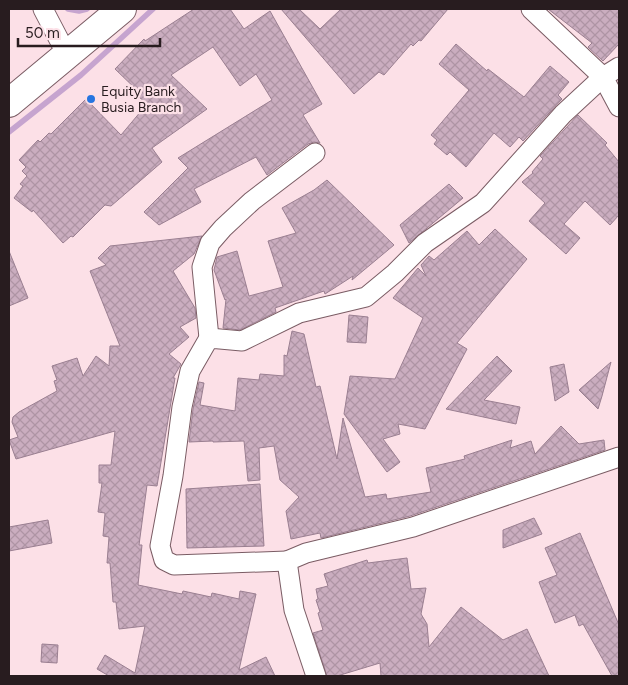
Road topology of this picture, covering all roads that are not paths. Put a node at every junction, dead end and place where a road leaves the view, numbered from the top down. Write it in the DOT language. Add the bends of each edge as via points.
graph roads {
  1 [pos="43,9"];
  2 [pos="122,9"];
  3 [pos="531,9"];
  4 [pos="67,55"];
  5 [pos="619,68"];
  6 [pos="603,78"];
  7 [pos="9,103"];
  8 [pos="619,107"];
  9 [pos="315,153"];
  10 [pos="209,338"];
  11 [pos="619,457"];
  12 [pos="287,561"];
  13 [pos="316,676"];
  1 -- 4 [label="street"];
  2 -- 4 [label="highway"];
  3 -- 6 [label="street"];
  4 -- 7 [label="highway"];
  5 -- 6 [label="street"];
  6 -- 8 [label="street"];
  6 -- 10 [label="street" via="563,114 483,203 426,243 366,297 299,313 242,341"];
  9 -- 10 [label="street" via="252,201 210,243 202,267"];
  10 -- 12 [label="street" via="190,371 182,407 160,546 164,560 174,565"];
  11 -- 12 [label="street" via="413,527 306,553"];
  12 -- 13 [label="street" via="294,610"];
}
